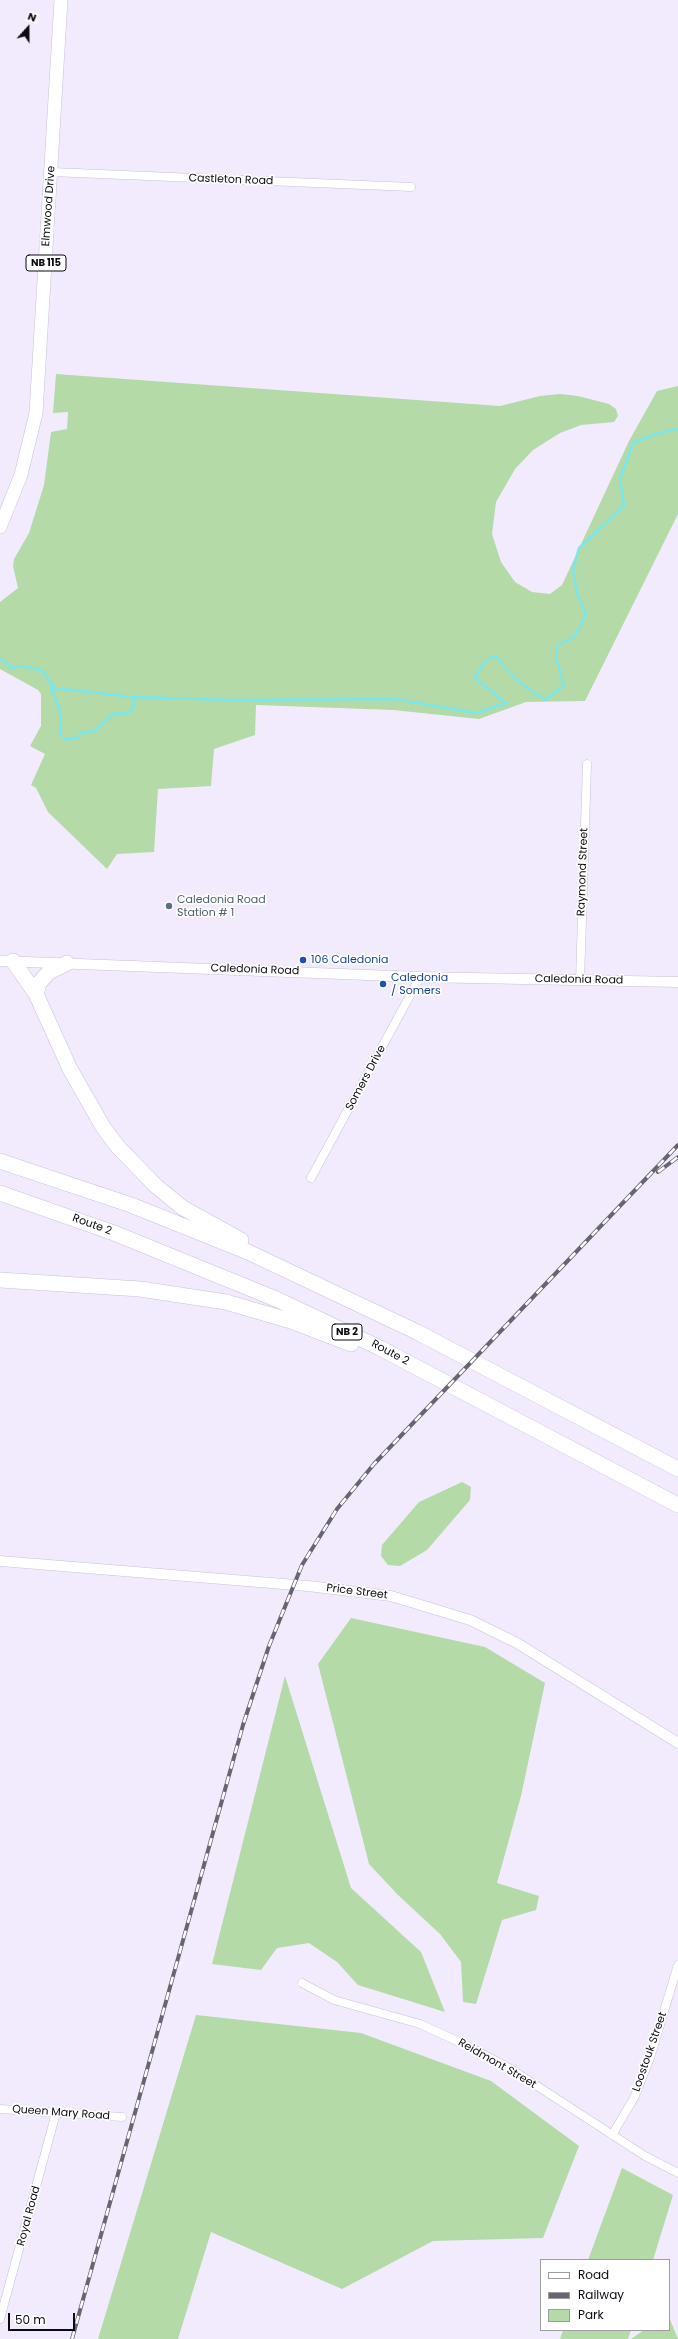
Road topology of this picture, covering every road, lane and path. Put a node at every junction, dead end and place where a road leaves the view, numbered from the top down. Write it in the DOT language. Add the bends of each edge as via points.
graph roads {
  1 [pos="61,0"];
  2 [pos="52,172"];
  3 [pos="411,187"];
  4 [pos="0,527"];
  5 [pos="587,764"];
  6 [pos="6,961"];
  7 [pos="67,963"];
  8 [pos="420,977"];
  9 [pos="580,980"];
  10 [pos="678,982"];
  11 [pos="36,994"];
  12 [pos="0,1161"];
  13 [pos="311,1178"];
  14 [pos="0,1193"];
  15 [pos="0,1280"];
  16 [pos="314,1283"];
  17 [pos="428,1374"];
  18 [pos="678,1469"];
  19 [pos="678,1505"];
  20 [pos="0,1561"];
  21 [pos="678,1743"];
  22 [pos="678,1965"];
  23 [pos="302,1983"];
  24 [pos="0,2109"];
  25 [pos="56,2113"];
  26 [pos="122,2117"];
  27 [pos="612,2135"];
  28 [pos="678,2173"];
  29 [pos="0,2319"];
  1 -- 2 [label="main road, Elmwood Drive / NB 115"];
  2 -- 3 [label="street, Castleton Road"];
  2 -- 4 [label="main road, Elmwood Drive / NB 115" via="36,413 21,475"];
  5 -- 9 [label="street, Raymond Street"];
  6 -- 7 [label="street, Caledonia Road"];
  6 -- 11 [label="highway"];
  7 -- 8 [label="street, Caledonia Road"];
  7 -- 11 [label="highway" via="49,972 39,984"];
  8 -- 9 [label="street, Caledonia Road"];
  8 -- 13 [label="street, Somers Drive"];
  9 -- 10 [label="street, Caledonia Road"];
  11 -- 16 [label="highway" via="85,1096 103,1126 134,1165 184,1208 282,1261"];
  12 -- 16 [label="highway" via="131,1205"];
  14 -- 17 [label="highway, Route 2 / NB 2" via="114,1233 229,1278 325,1321"];
  15 -- 17 [label="highway" via="140,1289 226,1302 291,1321 343,1340 386,1360"];
  16 -- 18 [label="highway" via="417,1332"];
  17 -- 19 [label="highway, Route 2 / NB 2"];
  20 -- 21 [label="street, Price Street" via="308,1586 392,1596 470,1620 517,1643"];
  22 -- 27 [label="street, Loostouk Street" via="650,2058 634,2098"];
  23 -- 27 [label="street, Reidmont Street" via="334,2000 420,2024 468,2046 511,2070"];
  24 -- 25 [label="street, Queen Mary Road"];
  25 -- 26 [label="street, Queen Mary Road"];
  25 -- 29 [label="street, Royal Road"];
  27 -- 28 [label="street, Reidmont Street" via="644,2156"];
}
